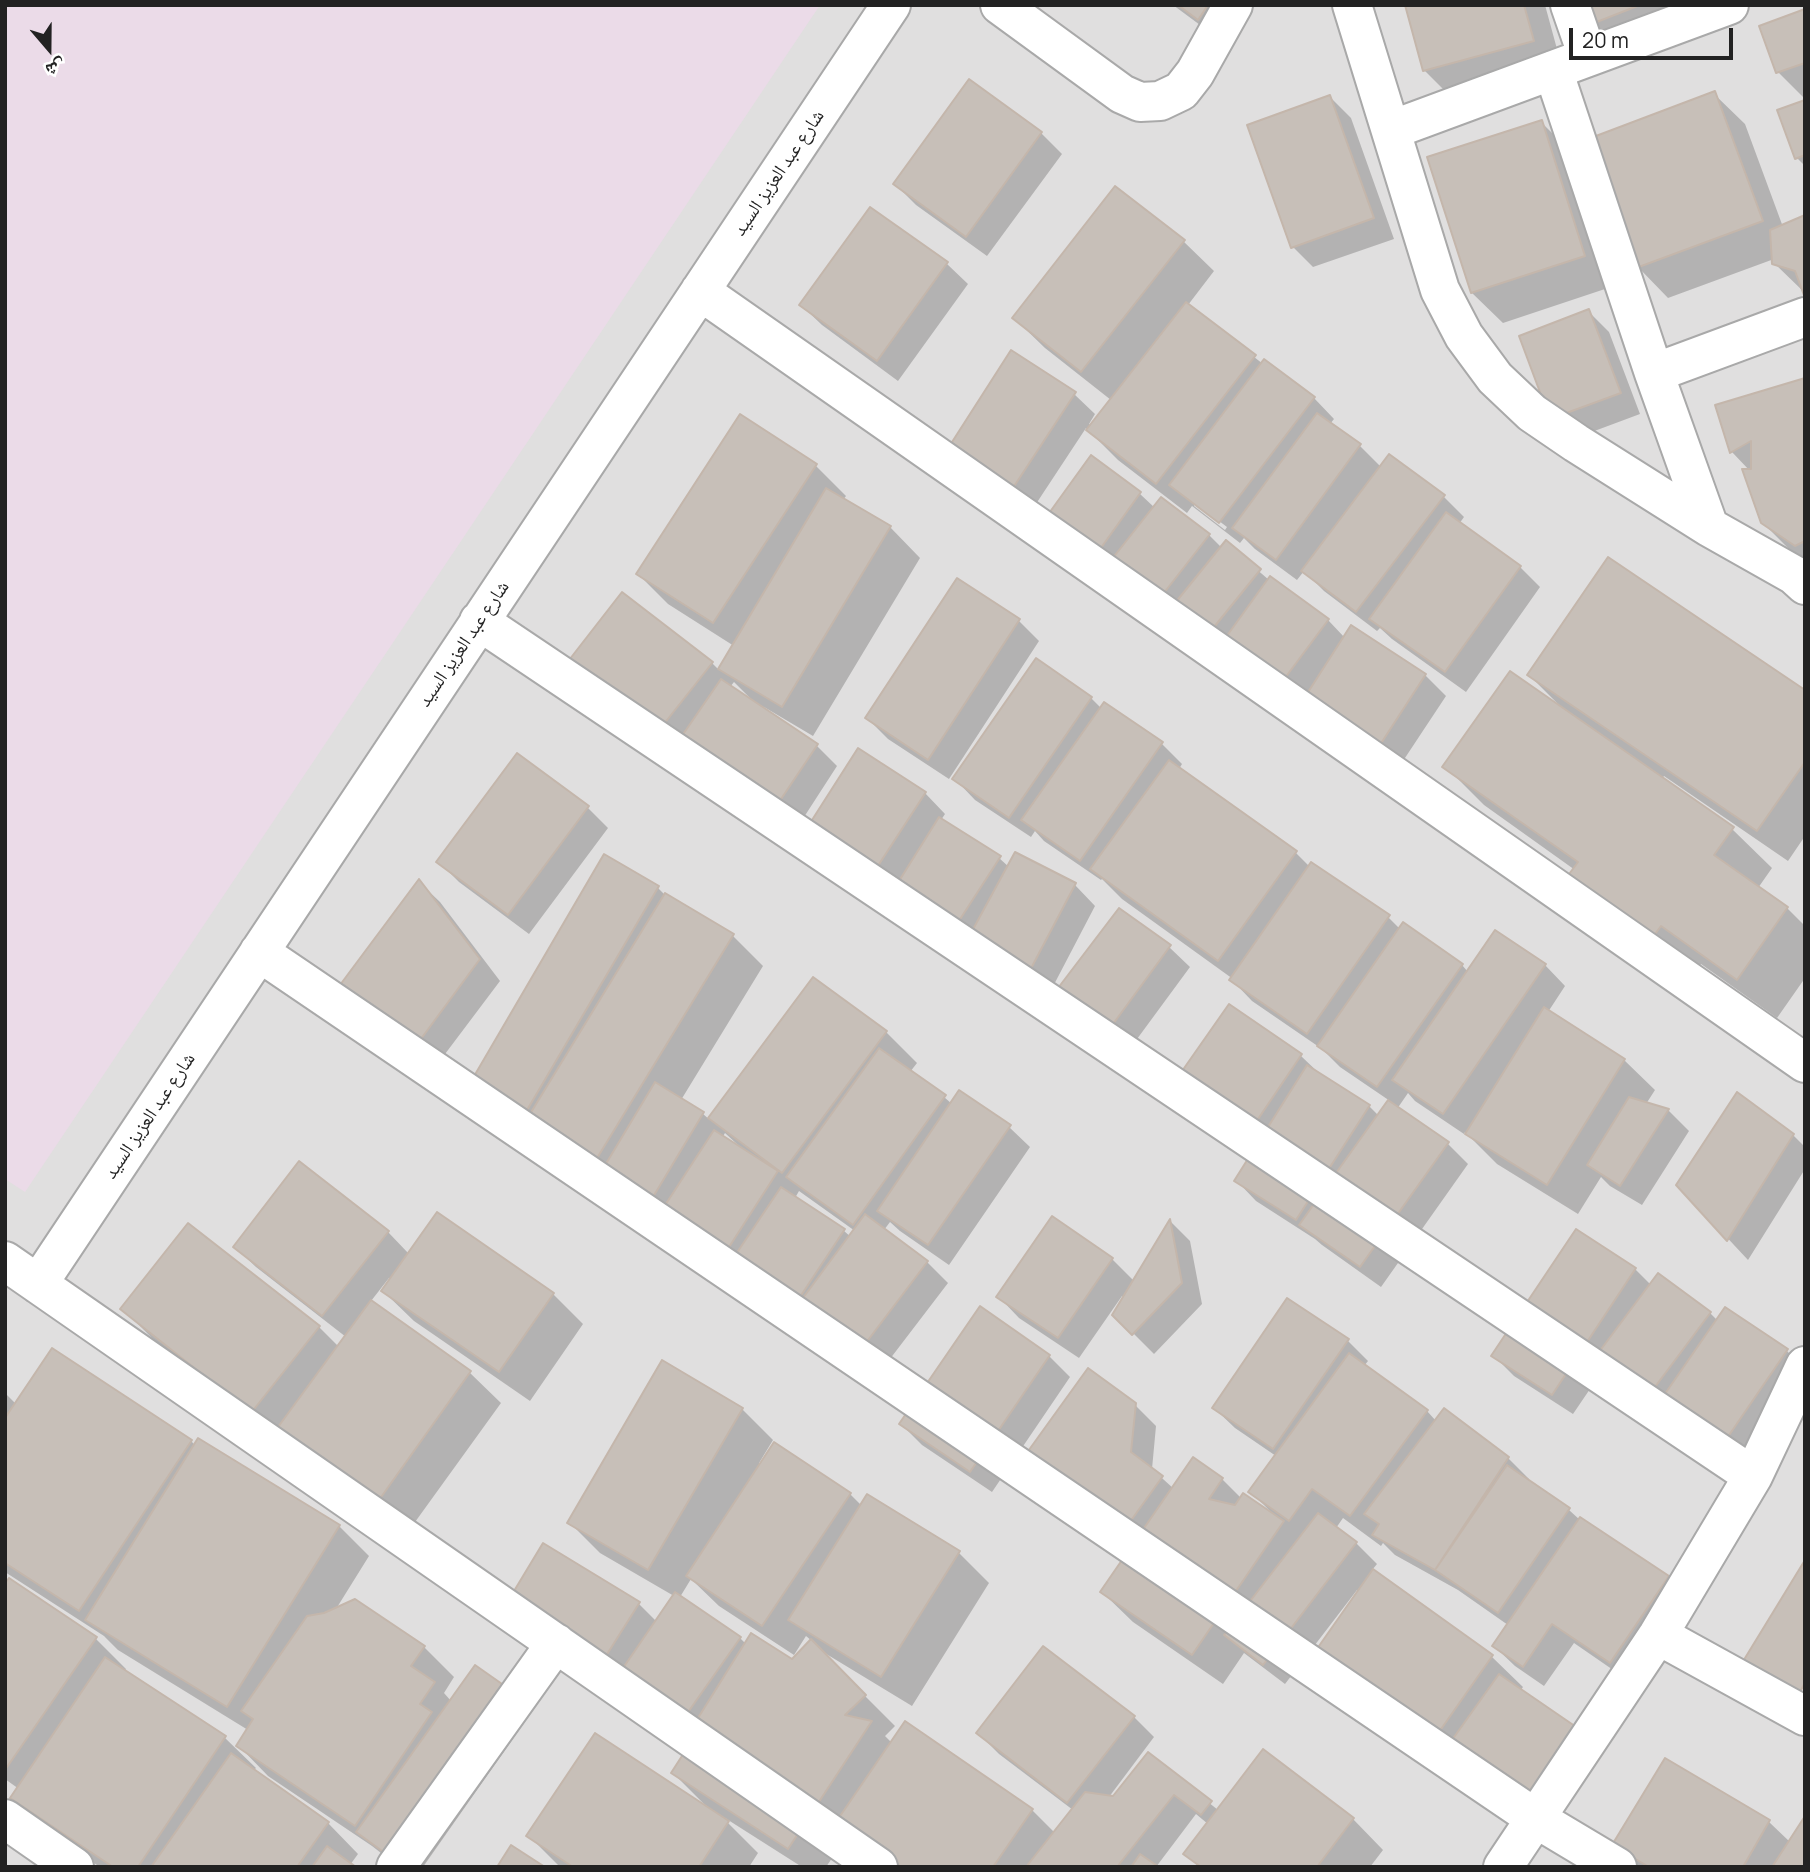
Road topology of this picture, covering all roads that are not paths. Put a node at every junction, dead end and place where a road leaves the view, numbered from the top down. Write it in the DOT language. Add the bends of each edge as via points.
graph roads {
  1 [pos="891,5"];
  2 [pos="1000,5"];
  3 [pos="1233,5"];
  4 [pos="1352,5"];
  5 [pos="1570,5"];
  6 [pos="1729,5"];
  7 [pos="1588,57"];
  8 [pos="1553,70"];
  9 [pos="1391,130"];
  10 [pos="700,290"];
  11 [pos="1805,317"];
  12 [pos="1654,373"];
  13 [pos="1709,527"];
  14 [pos="1805,585"];
  15 [pos="480,621"];
  16 [pos="259,952"];
  17 [pos="1805,1063"];
  18 [pos="5,1261"];
  19 [pos="38,1284"];
  20 [pos="1805,1366"];
  21 [pos="1753,1476"];
  22 [pos="1658,1635"];
  23 [pos="556,1643"];
  24 [pos="1805,1716"];
  25 [pos="1535,1818"];
  26 [pos="5,1819"];
  27 [pos="74,1867"];
  28 [pos="396,1867"];
  29 [pos="878,1867"];
  30 [pos="1503,1867"];
  31 [pos="1617,1867"];
  1 -- 10 [label="street, شارع عبد العزيز السيد"];
  2 -- 3 [label="street" via="1122,94 1140,102 1160,101 1181,91"];
  4 -- 9 [label="street"];
  5 -- 7 [label="street"];
  6 -- 7 [label="street"];
  7 -- 8 [label="street"];
  8 -- 9 [label="street"];
  8 -- 12 [label="street"];
  9 -- 13 [label="street" via="1440,290 1464,336 1495,378 1532,413"];
  10 -- 15 [label="street, شارع عبد العزيز السيد"];
  10 -- 17 [label="street"];
  11 -- 12 [label="street"];
  12 -- 13 [label="street"];
  13 -- 14 [label="street"];
  15 -- 16 [label="street, شارع عبد العزيز السيد"];
  15 -- 21 [label="street"];
  16 -- 19 [label="street, شارع عبد العزيز السيد"];
  16 -- 25 [label="street"];
  18 -- 19 [label="street"];
  19 -- 23 [label="street"];
  20 -- 21 [label="street"];
  21 -- 22 [label="street"];
  22 -- 24 [label="street"];
  22 -- 25 [label="street"];
  23 -- 28 [label="street"];
  23 -- 29 [label="street"];
  25 -- 30 [label="street"];
  25 -- 31 [label="street"];
  26 -- 27 [label="street"];
}
